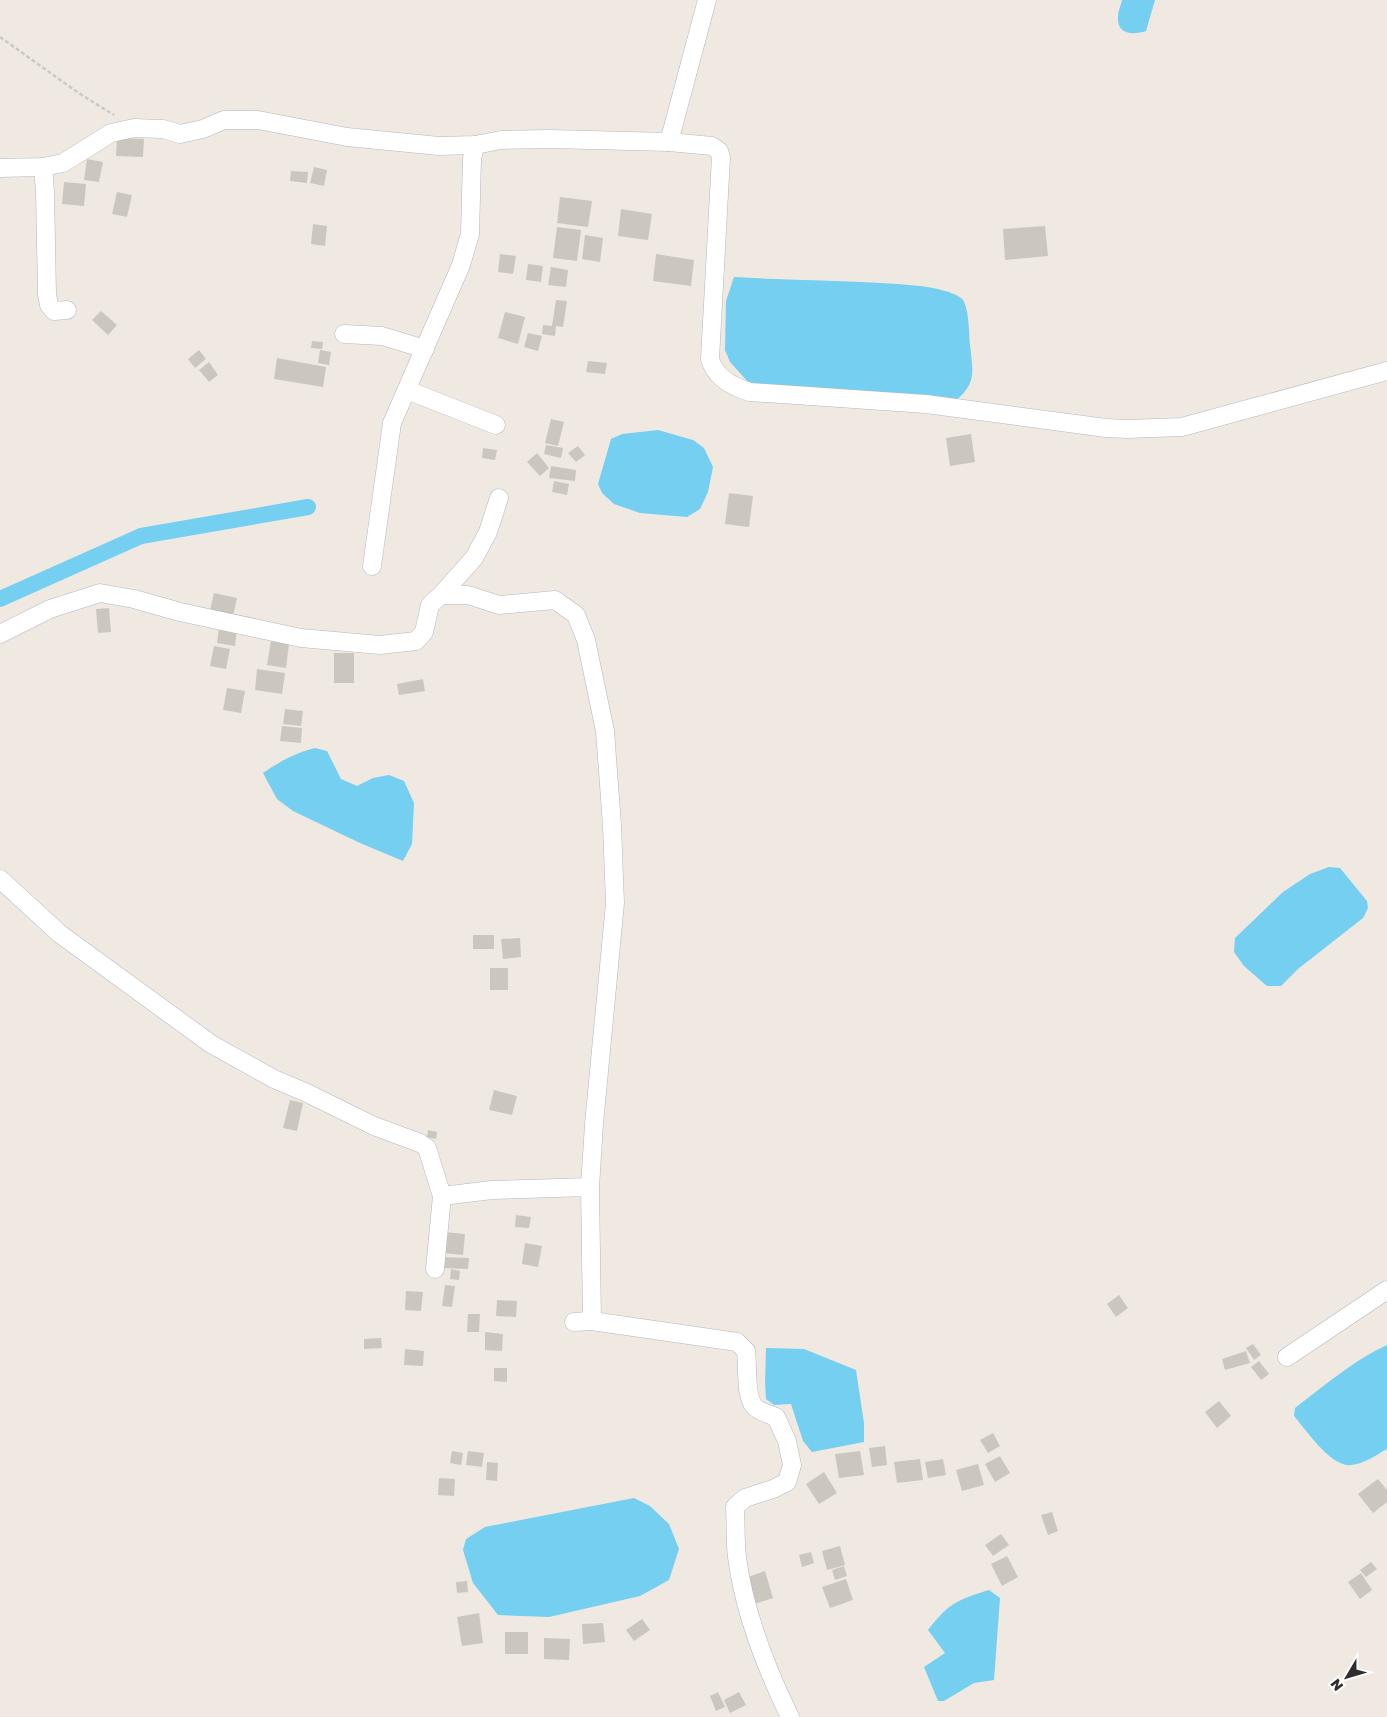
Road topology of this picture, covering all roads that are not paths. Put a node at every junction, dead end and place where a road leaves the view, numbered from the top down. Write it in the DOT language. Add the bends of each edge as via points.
graph roads {
  1 [pos="707,0"];
  2 [pos="669,142"];
  3 [pos="475,145"];
  4 [pos="43,167"];
  5 [pos="0,168"];
  6 [pos="67,310"];
  7 [pos="344,334"];
  8 [pos="426,349"];
  9 [pos="1387,371"];
  10 [pos="407,390"];
  11 [pos="496,424"];
  12 [pos="498,498"];
  13 [pos="372,566"];
  14 [pos="441,595"];
  15 [pos="0,634"];
  16 [pos="0,880"];
  17 [pos="590,1187"];
  18 [pos="442,1196"];
  19 [pos="435,1269"];
  20 [pos="1387,1290"];
  21 [pos="592,1321"];
  22 [pos="574,1322"];
  23 [pos="1287,1357"];
  24 [pos="790,1717"];
  1 -- 2 [label="street"];
  2 -- 3 [label="street" via="511,140"];
  2 -- 9 [label="street" via="712,146 721,157 710,359 712,366 728,382 750,392 926,404 1106,428 1136,428 1182,426"];
  3 -- 4 [label="street" via="439,146 347,137 258,120 224,120 180,134 163,129 134,128 111,133 63,163"];
  3 -- 8 [label="street" via="470,234 461,265"];
  4 -- 5 [label="street"];
  4 -- 6 [label="street" via="47,294 54,311"];
  7 -- 8 [label="street" via="382,336"];
  8 -- 10 [label="street"];
  10 -- 11 [label="street"];
  10 -- 13 [label="street" via="392,423"];
  12 -- 14 [label="street" via="488,532 474,558"];
  14 -- 15 [label="street" via="430,605 424,632 416,641 380,645 300,638 100,593 50,609"];
  14 -- 17 [label="street" via="468,595 499,605 555,600 576,615 586,640 605,731 616,903"];
  16 -- 18 [label="street" via="60,934 211,1044 274,1079 427,1148"];
  17 -- 18 [label="street" via="492,1190"];
  17 -- 21 [label="street"];
  18 -- 19 [label="street"];
  20 -- 23 [label="street"];
  21 -- 22 [label="street"];
  21 -- 24 [label="street" via="737,1342 746,1351 750,1399 759,1410 776,1417 792,1465 787,1482 745,1498 735,1507 737,1557 746,1602 773,1681"];
}
